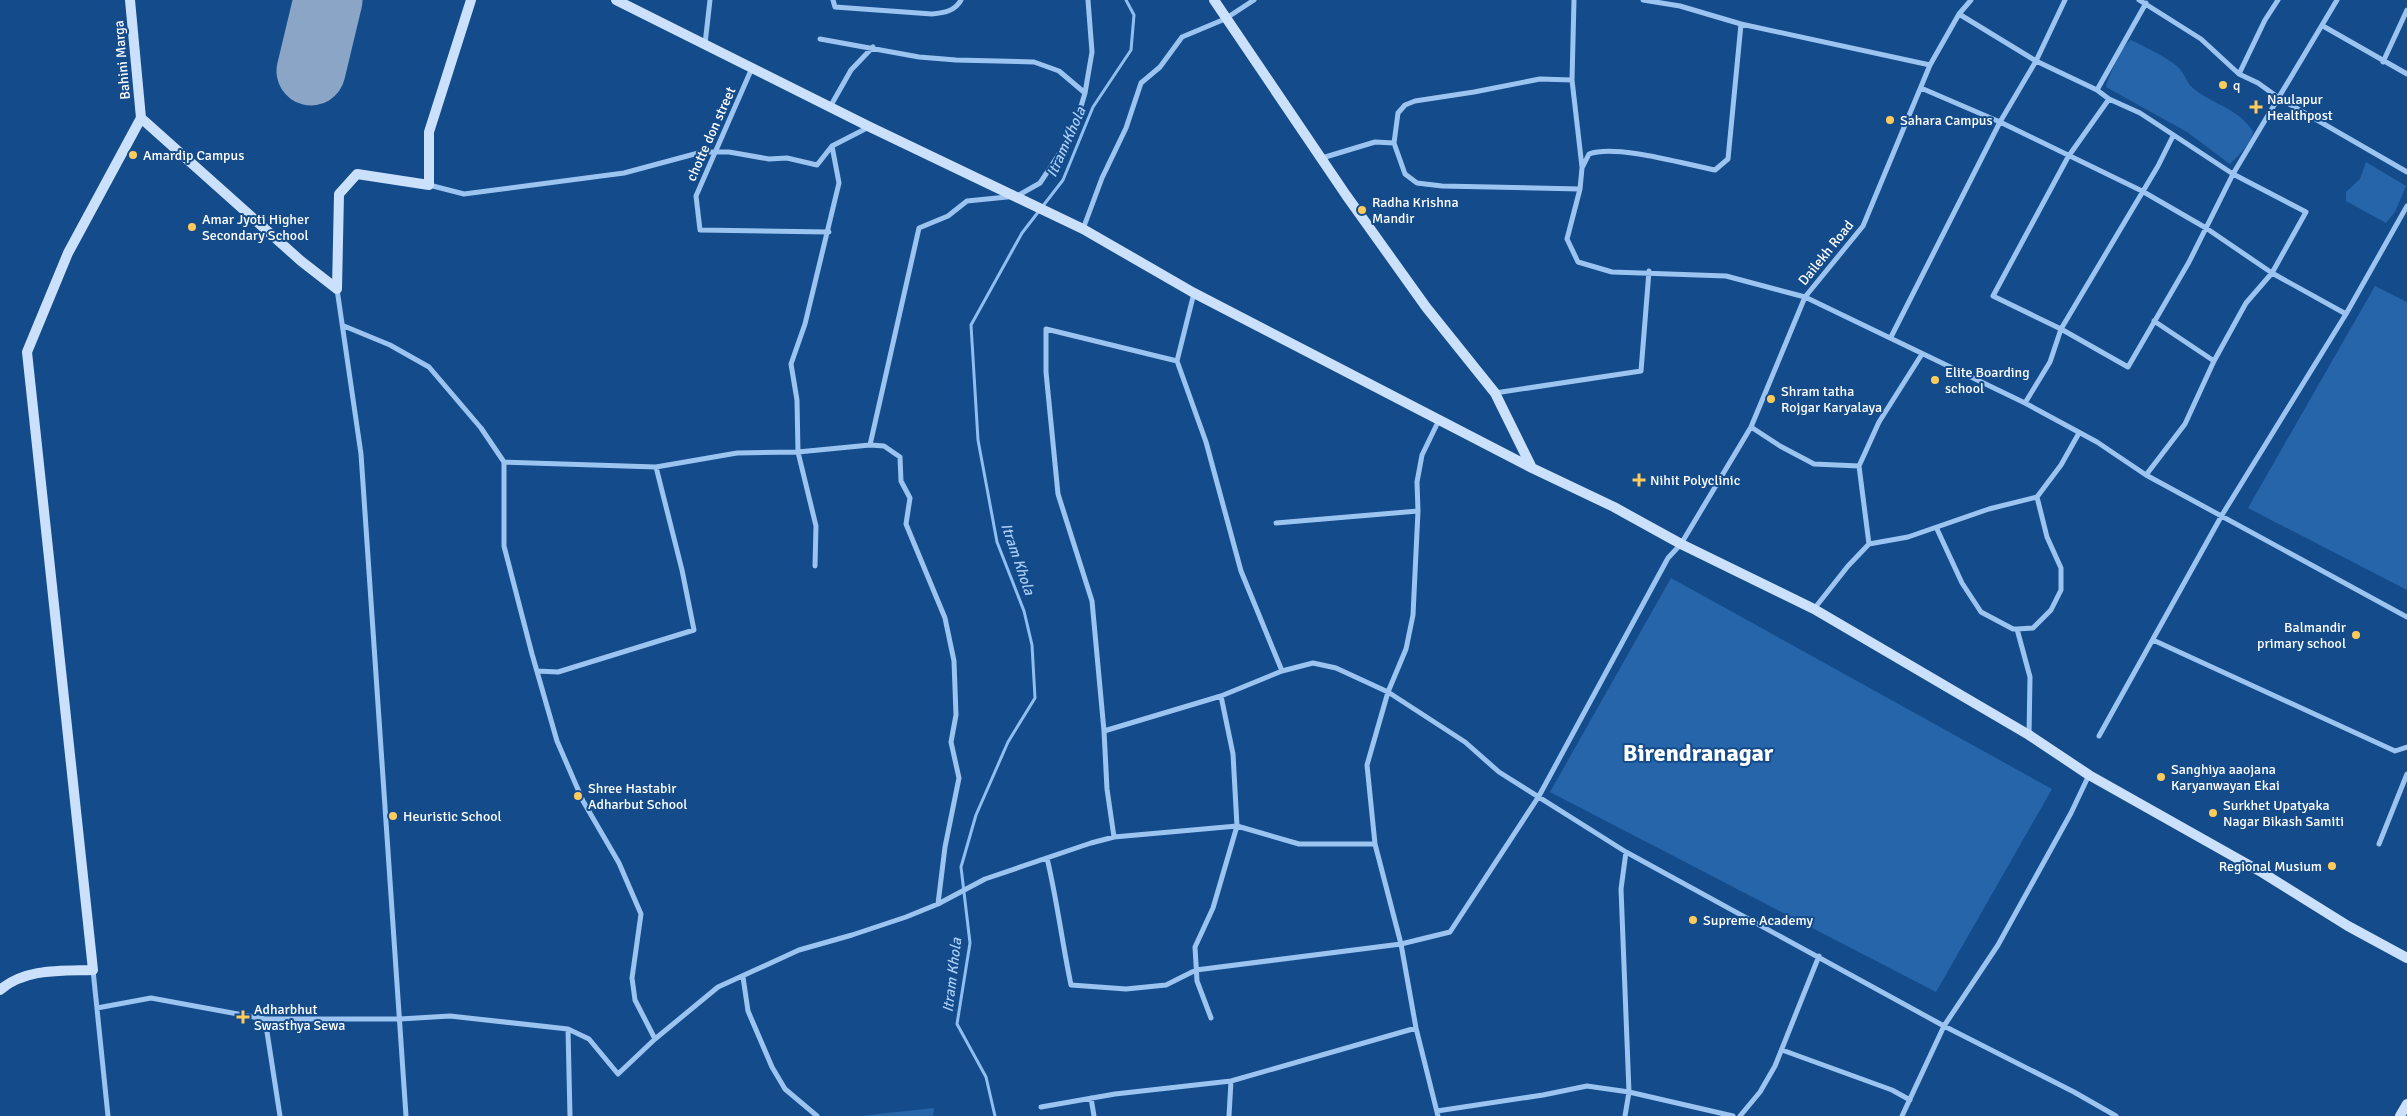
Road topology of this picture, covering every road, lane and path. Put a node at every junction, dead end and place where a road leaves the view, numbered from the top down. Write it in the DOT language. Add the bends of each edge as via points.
graph roads {
  1 [pos="130,0"];
  2 [pos="471,0"];
  3 [pos="616,0"];
  4 [pos="710,0"];
  5 [pos="832,0"];
  6 [pos="961,0"];
  7 [pos="1088,0"];
  8 [pos="1214,0"];
  9 [pos="1254,0"];
  10 [pos="1574,0"];
  11 [pos="1643,0"];
  12 [pos="1971,0"];
  13 [pos="2064,0"];
  14 [pos="2139,0"];
  15 [pos="2278,0"];
  16 [pos="2337,0"];
  17 [pos="1680,3"];
  18 [pos="2146,3"];
  19 [pos="2407,10"];
  20 [pos="1959,14"];
  21 [pos="1225,19"];
  22 [pos="1741,24"];
  23 [pos="2323,26"];
  24 [pos="820,39"];
  25 [pos="705,45"];
  26 [pos="874,48"];
  27 [pos="2036,61"];
  28 [pos="2383,62"];
  29 [pos="1930,65"];
  30 [pos="752,68"];
  31 [pos="2239,74"];
  32 [pos="2407,74"];
  33 [pos="1572,80"];
  34 [pos="1920,88"];
  35 [pos="2097,90"];
  36 [pos="1084,93"];
  37 [pos="2280,98"];
  38 [pos="2109,100"];
  39 [pos="830,107"];
  40 [pos="141,118"];
  41 [pos="2000,122"];
  42 [pos="870,127"];
  43 [pos="2174,136"];
  44 [pos="1394,142"];
  45 [pos="832,146"];
  46 [pos="715,152"];
  47 [pos="2068,157"];
  48 [pos="1322,158"];
  49 [pos="1582,168"];
  50 [pos="2407,172"];
  51 [pos="2233,174"];
  52 [pos="429,185"];
  53 [pos="1580,189"];
  54 [pos="2142,191"];
  55 [pos="1021,198"];
  56 [pos="2407,206"];
  57 [pos="1083,228"];
  58 [pos="2206,228"];
  59 [pos="829,232"];
  60 [pos="1649,271"];
  61 [pos="2272,273"];
  62 [pos="338,289"];
  63 [pos="1194,293"];
  64 [pos="1805,297"];
  65 [pos="2346,314"];
  66 [pos="2154,321"];
  67 [pos="344,326"];
  68 [pos="2061,329"];
  69 [pos="1891,337"];
  70 [pos="1922,354"];
  71 [pos="1177,361"];
  72 [pos="2214,361"];
  73 [pos="1495,393"];
  74 [pos="2025,403"];
  75 [pos="1439,419"];
  76 [pos="1751,427"];
  77 [pos="2078,433"];
  78 [pos="870,445"];
  79 [pos="798,452"];
  80 [pos="504,462"];
  81 [pos="1859,466"];
  82 [pos="656,467"];
  83 [pos="1532,468"];
  84 [pos="2146,475"];
  85 [pos="2037,497"];
  86 [pos="1418,511"];
  87 [pos="2222,515"];
  88 [pos="1276,523"];
  89 [pos="1937,529"];
  90 [pos="1680,544"];
  91 [pos="1869,544"];
  92 [pos="815,566"];
  93 [pos="1814,610"];
  94 [pos="2407,617"];
  95 [pos="2017,629"];
  96 [pos="2154,640"];
  97 [pos="537,671"];
  98 [pos="1282,671"];
  99 [pos="1388,692"];
  100 [pos="1221,696"];
  101 [pos="1104,731"];
  102 [pos="2029,735"];
  103 [pos="2099,736"];
  104 [pos="2407,747"];
  105 [pos="2407,774"];
  106 [pos="2089,775"];
  107 [pos="1539,796"];
  108 [pos="1237,826"];
  109 [pos="1114,837"];
  110 [pos="1375,844"];
  111 [pos="2378,844"];
  112 [pos="1626,852"];
  113 [pos="1047,858"];
  114 [pos="938,904"];
  115 [pos="1401,944"];
  116 [pos="1819,956"];
  117 [pos="2407,958"];
  118 [pos="93,970"];
  119 [pos="1196,970"];
  120 [pos="742,977"];
  121 [pos="0,990"];
  122 [pos="97,1008"];
  123 [pos="1212,1018"];
  124 [pos="266,1019"];
  125 [pos="400,1019"];
  126 [pos="1944,1026"];
  127 [pos="1416,1028"];
  128 [pos="568,1029"];
  129 [pos="656,1039"];
  130 [pos="1782,1050"];
  131 [pos="1231,1082"];
  132 [pos="1629,1092"];
  133 [pos="1091,1098"];
  134 [pos="1910,1100"];
  135 [pos="2407,1104"];
  136 [pos="1041,1107"];
  137 [pos="1438,1113"];
  138 [pos="108,1116"];
  139 [pos="280,1116"];
  140 [pos="406,1116"];
  141 [pos="570,1116"];
  142 [pos="817,1116"];
  143 [pos="1094,1116"];
  144 [pos="1229,1116"];
  145 [pos="1625,1116"];
  146 [pos="1733,1116"];
  147 [pos="1740,1116"];
  148 [pos="1902,1116"];
  149 [pos="2116,1116"];
  150 [pos="2400,1116"];
  1 -- 40 [label="street, Bahini Marga"];
  2 -- 52 [label="street" via="430,132"];
  3 -- 25 [label="street"];
  4 -- 25 [label="street"];
  5 -- 6 [label="street" via="835,7 932,14 958,6"];
  7 -- 36 [label="street" via="1092,52"];
  8 -- 21 [label="street"];
  9 -- 21 [label="street"];
  10 -- 33 [label="street"];
  11 -- 17 [label="street"];
  12 -- 20 [label="street, Dailekh Road"];
  13 -- 27 [label="street"];
  14 -- 18 [label="street"];
  15 -- 31 [label="street"];
  16 -- 23 [label="street"];
  17 -- 22 [label="street"];
  18 -- 31 [label="street" via="2201,40"];
  18 -- 35 [label="street"];
  19 -- 28 [label="street"];
  20 -- 27 [label="street"];
  20 -- 29 [label="street, Dailekh Road"];
  21 -- 48 [label="street"];
  21 -- 57 [label="street" via="1182,37 1160,67 1142,83"];
  22 -- 29 [label="street"];
  22 -- 49 [label="street" via="1728,159 1715,170 1617,151 1597,151 1589,154"];
  23 -- 28 [label="street"];
  23 -- 37 [label="street"];
  24 -- 26 [label="street"];
  25 -- 30 [label="street"];
  26 -- 36 [label="street" via="919,57 1034,62 1059,71"];
  26 -- 39 [label="street" via="851,70"];
  27 -- 35 [label="street"];
  27 -- 41 [label="street"];
  28 -- 32 [label="street"];
  29 -- 34 [label="street, Dailekh Road"];
  30 -- 39 [label="street"];
  30 -- 46 [label="street, chotte don street"];
  31 -- 37 [label="street"];
  33 -- 44 [label="street" via="1540,79 1415,101 1404,105 1398,112"];
  33 -- 49 [label="street"];
  34 -- 41 [label="street"];
  34 -- 64 [label="street, Dailekh Road" via="1863,226"];
  35 -- 38 [label="street"];
  36 -- 55 [label="street" via="1073,132 1040,183"];
  37 -- 50 [label="street"];
  37 -- 51 [label="street"];
  38 -- 43 [label="street" via="2140,113"];
  38 -- 47 [label="street"];
  39 -- 42 [label="street"];
  40 -- 62 [label="street" via="300,261"];
  40 -- 118 [label="street" via="68,253 27,352"];
  41 -- 47 [label="street"];
  41 -- 69 [label="street"];
  42 -- 45 [label="street"];
  42 -- 55 [label="street"];
  43 -- 51 [label="street"];
  43 -- 54 [label="street"];
  44 -- 48 [label="street" via="1375,142"];
  44 -- 53 [label="street" via="1406,174 1417,183"];
  45 -- 46 [label="street" via="817,165 787,158"];
  45 -- 59 [label="street" via="839,183"];
  46 -- 52 [label="street" via="702,152 624,174 464,194"];
  46 -- 59 [label="street, chotte don street" via="696,196 700,230"];
  47 -- 54 [label="street"];
  47 -- 68 [label="street" via="1993,296"];
  48 -- 73 [label="street" via="1426,307"];
  49 -- 53 [label="street"];
  51 -- 58 [label="street"];
  51 -- 61 [label="street" via="2306,212"];
  52 -- 62 [label="street" via="357,174 346,184 339,194"];
  53 -- 60 [label="street" via="1567,239 1578,262 1612,272"];
  54 -- 58 [label="street"];
  54 -- 68 [label="street"];
  55 -- 57 [label="street"];
  55 -- 78 [label="street" via="967,201 948,216 919,228"];
  56 -- 65 [label="street"];
  57 -- 63 [label="street"];
  58 -- 61 [label="street"];
  58 -- 66 [label="street"];
  59 -- 79 [label="street" via="791,364 797,400"];
  60 -- 64 [label="street" via="1726,276"];
  60 -- 73 [label="street" via="1641,371"];
  61 -- 65 [label="street"];
  61 -- 72 [label="street" via="2246,303"];
  62 -- 67 [label="street"];
  63 -- 71 [label="street"];
  63 -- 75 [label="street"];
  64 -- 69 [label="street"];
  64 -- 76 [label="street, Dailekh Road"];
  65 -- 87 [label="street"];
  66 -- 68 [label="street" via="2128,367"];
  66 -- 72 [label="street"];
  67 -- 80 [label="street" via="390,345 429,367 481,428"];
  67 -- 125 [label="street" via="362,454"];
  68 -- 74 [label="street" via="2050,362"];
  69 -- 70 [label="street"];
  70 -- 74 [label="street"];
  70 -- 81 [label="street" via="1879,422"];
  71 -- 98 [label="street" via="1206,442 1241,571"];
  71 -- 101 [label="street" via="1046,329 1046,372 1058,494 1092,601"];
  72 -- 84 [label="street" via="2185,424"];
  73 -- 83 [label="street"];
  74 -- 77 [label="street"];
  75 -- 83 [label="street"];
  75 -- 86 [label="street" via="1422,455 1417,482"];
  76 -- 81 [label="street" via="1814,464"];
  76 -- 90 [label="street, Dailekh Road"];
  77 -- 84 [label="street"];
  77 -- 85 [label="street" via="2061,465"];
  78 -- 79 [label="street"];
  78 -- 114 [label="street" via="884,446 900,457 901,481 910,498 906,524 944,618 954,662 956,715 950,742 959,778"];
  79 -- 82 [label="street" via="737,453"];
  79 -- 92 [label="street" via="816,526"];
  80 -- 82 [label="street"];
  80 -- 97 [label="street" via="504,546"];
  81 -- 91 [label="street"];
  82 -- 97 [label="street" via="694,630 558,672"];
  83 -- 90 [label="street" via="1614,507"];
  84 -- 87 [label="street"];
  85 -- 89 [label="street" via="1988,509"];
  85 -- 95 [label="street" via="2047,537 2061,568 2061,590 2051,610 2033,628"];
  86 -- 88 [label="street"];
  86 -- 99 [label="street" via="1414,615 1406,649"];
  87 -- 94 [label="street"];
  87 -- 96 [label="street"];
  89 -- 91 [label="street" via="1908,538"];
  89 -- 95 [label="street" via="1962,583 1981,612"];
  90 -- 93 [label="street"];
  90 -- 107 [label="street, Dailekh Road" via="1668,558"];
  91 -- 93 [label="street"];
  93 -- 102 [label="street"];
  95 -- 102 [label="street" via="2030,677"];
  96 -- 103 [label="street"];
  96 -- 104 [label="street" via="2395,751"];
  97 -- 129 [label="street" via="564,756 583,801 619,863 640,914 632,978 635,1000"];
  98 -- 99 [label="street" via="1313,663 1336,668"];
  98 -- 100 [label="street"];
  99 -- 107 [label="street" via="1465,742 1499,772"];
  99 -- 110 [label="street" via="1367,765"];
  100 -- 101 [label="street"];
  100 -- 108 [label="street" via="1233,754"];
  101 -- 109 [label="street"];
  102 -- 106 [label="street"];
  105 -- 111 [label="street"];
  106 -- 117 [label="street"];
  106 -- 126 [label="street" via="1998,944"];
  107 -- 112 [label="street"];
  107 -- 115 [label="street, Dailekh Road" via="1450,932"];
  108 -- 109 [label="street"];
  108 -- 110 [label="street" via="1299,844"];
  108 -- 119 [label="street" via="1213,908 1195,946"];
  109 -- 113 [label="street"];
  110 -- 115 [label="street"];
  112 -- 116 [label="street"];
  112 -- 132 [label="street" via="1621,889"];
  113 -- 114 [label="street" via="985,879"];
  113 -- 119 [label="street, Dailekh Road" via="1071,985 1126,989 1166,985"];
  114 -- 120 [label="street" via="852,936 799,950"];
  115 -- 119 [label="street, Dailekh Road"];
  115 -- 127 [label="street"];
  116 -- 126 [label="street"];
  116 -- 130 [label="street"];
  118 -- 121 [label="street" via="30,974 14,979"];
  118 -- 122 [label="street"];
  119 -- 123 [label="street" via="1197,981"];
  120 -- 129 [label="street" via="718,987"];
  120 -- 142 [label="street" via="748,1010 772,1067 785,1089"];
  122 -- 124 [label="street" via="151,998"];
  122 -- 138 [label="street"];
  124 -- 125 [label="street"];
  124 -- 139 [label="street"];
  125 -- 128 [label="street" via="450,1016"];
  125 -- 140 [label="street"];
  126 -- 134 [label="street"];
  126 -- 149 [label="street"];
  127 -- 131 [label="street"];
  127 -- 137 [label="street"];
  128 -- 129 [label="street" via="589,1039 618,1074"];
  128 -- 141 [label="street"];
  130 -- 134 [label="street" via="1892,1090"];
  130 -- 147 [label="street" via="1760,1092"];
  131 -- 133 [label="street"];
  131 -- 144 [label="street"];
  132 -- 137 [label="street" via="1587,1086"];
  132 -- 145 [label="street"];
  132 -- 146 [label="street"];
  133 -- 136 [label="street"];
  133 -- 143 [label="street"];
  134 -- 148 [label="street"];
  135 -- 150 [label="street"];
}
